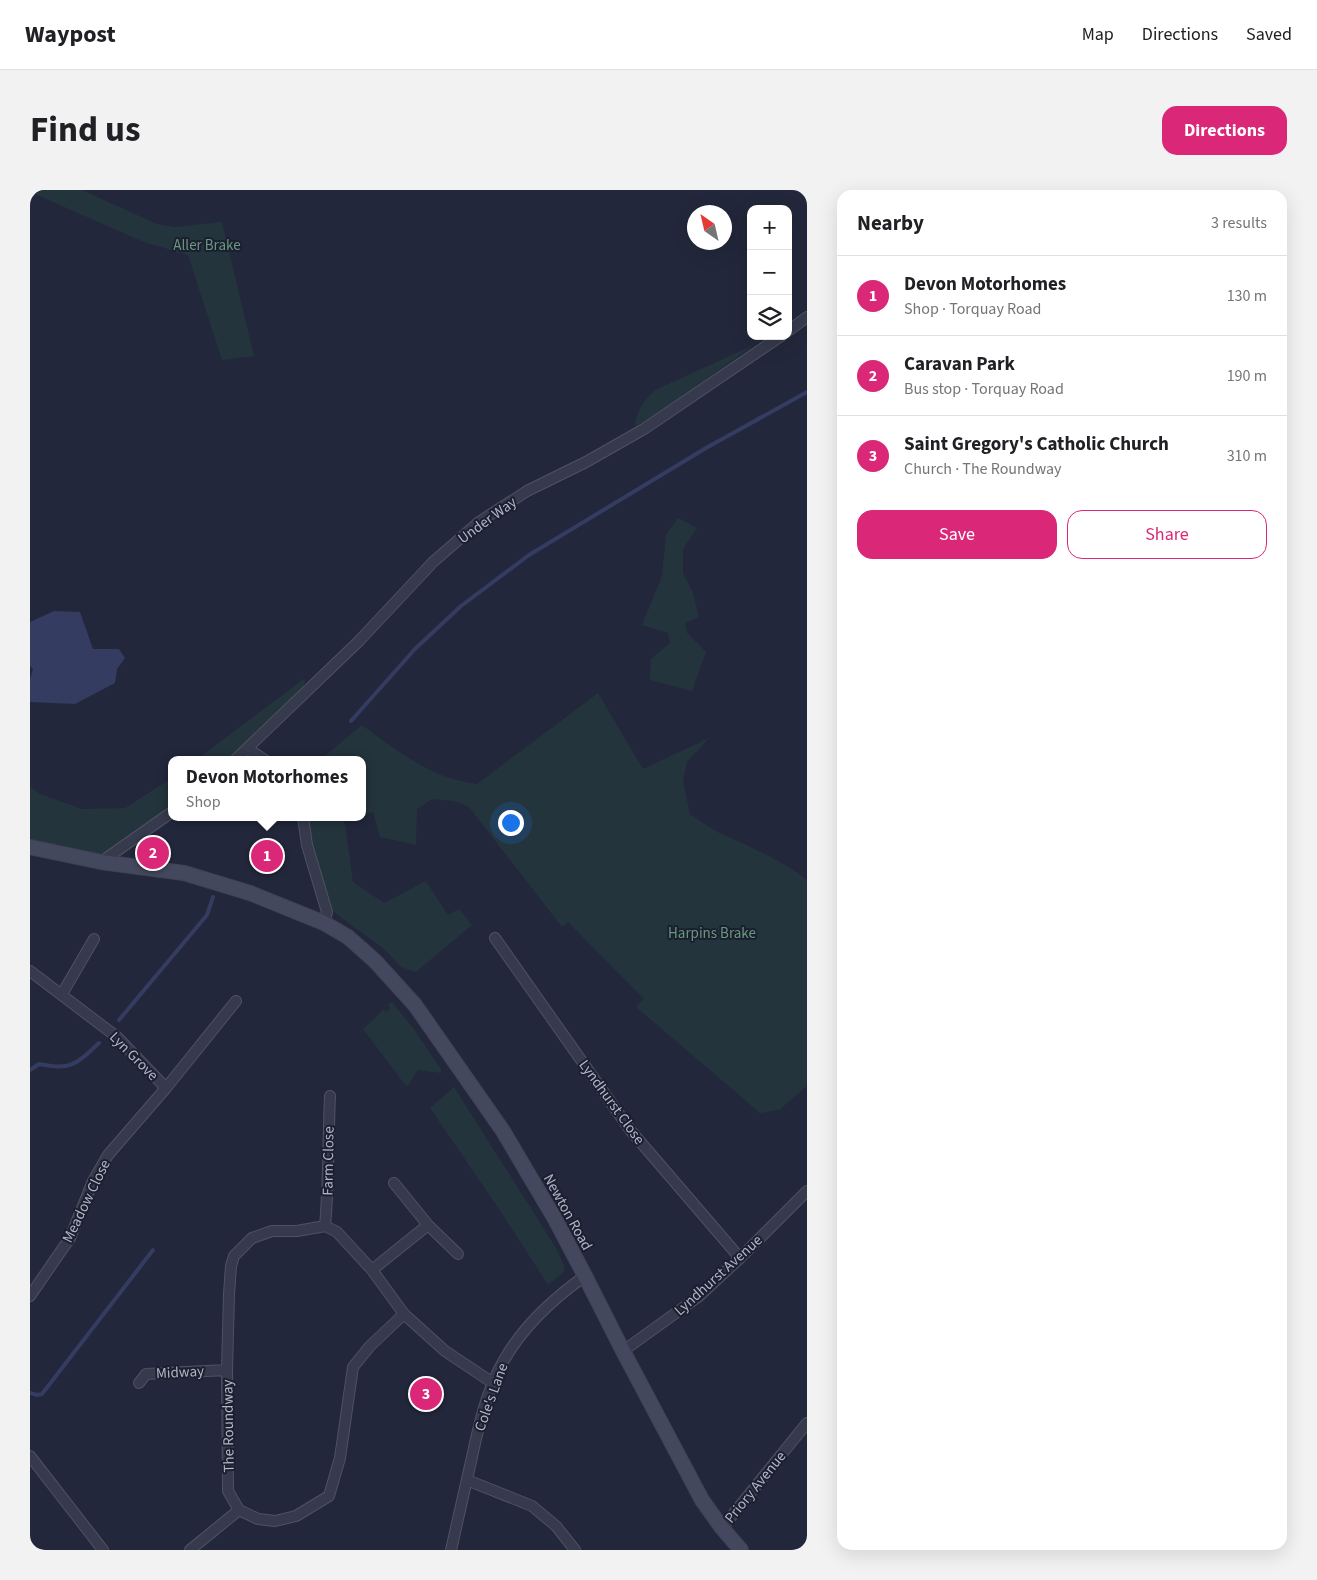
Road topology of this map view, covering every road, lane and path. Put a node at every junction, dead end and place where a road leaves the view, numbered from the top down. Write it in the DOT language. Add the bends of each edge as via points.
graph roads {
  1 [pos="807,318"];
  2 [pos="792,328"];
  3 [pos="775,340"];
  4 [pos="248,749"];
  5 [pos="240,756"];
  6 [pos="259,756"];
  7 [pos="168,815"];
  8 [pos="304,821"];
  9 [pos="30,847"];
  10 [pos="101,862"];
  11 [pos="324,923"];
  12 [pos="495,938"];
  13 [pos="94,939"];
  14 [pos="30,971"];
  15 [pos="62,994"];
  16 [pos="236,1001"];
  17 [pos="166,1088"];
  18 [pos="330,1096"];
  19 [pos="394,1183"];
  20 [pos="807,1191"];
  21 [pos="428,1225"];
  22 [pos="324,1226"];
  23 [pos="458,1254"];
  24 [pos="740,1258"];
  25 [pos="372,1270"];
  26 [pos="586,1276"];
  27 [pos="30,1296"];
  28 [pos="404,1314"];
  29 [pos="623,1351"];
  30 [pos="227,1370"];
  31 [pos="139,1383"];
  32 [pos="493,1384"];
  33 [pos="807,1423"];
  34 [pos="30,1456"];
  35 [pos="467,1480"];
  36 [pos="239,1510"];
  37 [pos="722,1528"];
  38 [pos="103,1550"];
  39 [pos="190,1550"];
  40 [pos="451,1550"];
  41 [pos="575,1550"];
  42 [pos="741,1550"];
  1 -- 2 [label="street"];
  3 -- 4 [label="street, Under Way" via="644,429 527,491 479,522 433,562 359,641"];
  4 -- 5 [label="street, Under Way"];
  4 -- 6 [label="street"];
  7 -- 10 [label="street"];
  8 -- 11 [label="street" via="307,845 327,912"];
  9 -- 10 [label="street, Newton Road"];
  10 -- 11 [label="street, Newton Road" via="184,873 250,893"];
  11 -- 26 [label="street, Newton Road" via="348,936 364,950 415,1005 503,1131"];
  12 -- 24 [label="street, Lyndhurst Close" via="631,1131"];
  13 -- 15 [label="street"];
  14 -- 15 [label="street, Lyn Grove"];
  15 -- 17 [label="street, Lyn Grove" via="117,1037"];
  16 -- 17 [label="street, Lyn Grove"];
  17 -- 27 [label="street, Meadow Close" via="108,1155 93,1180 70,1238"];
  18 -- 22 [label="street, Farm Close"];
  19 -- 21 [label="street"];
  20 -- 24 [label="street, Lyndhurst Avenue"];
  21 -- 23 [label="street"];
  21 -- 25 [label="street"];
  22 -- 25 [label="street" via="337,1232"];
  22 -- 30 [label="street, The Roundway" via="272,1231 252,1238 234,1256 228,1294"];
  24 -- 29 [label="street, Lyndhurst Avenue" via="698,1297"];
  25 -- 28 [label="street"];
  26 -- 29 [label="street, Newton Road"];
  26 -- 32 [label="street, Cole's Lane" via="558,1295 521,1336 503,1361"];
  28 -- 32 [label="street" via="445,1351"];
  28 -- 36 [label="street" via="353,1367 340,1458 329,1496 296,1516 276,1521 258,1519"];
  29 -- 37 [label="street, Newton Road" via="702,1500"];
  30 -- 31 [label="street, Midway" via="146,1374"];
  30 -- 36 [label="street, The Roundway" via="228,1491"];
  32 -- 35 [label="street, Cole's Lane" via="480,1422"];
  33 -- 37 [label="street, Priory Avenue"];
  34 -- 38 [label="street"];
  35 -- 40 [label="street, Cole's Lane"];
  35 -- 41 [label="street" via="532,1506 556,1526"];
  36 -- 39 [label="street"];
  37 -- 42 [label="street, Newton Road"];
}
